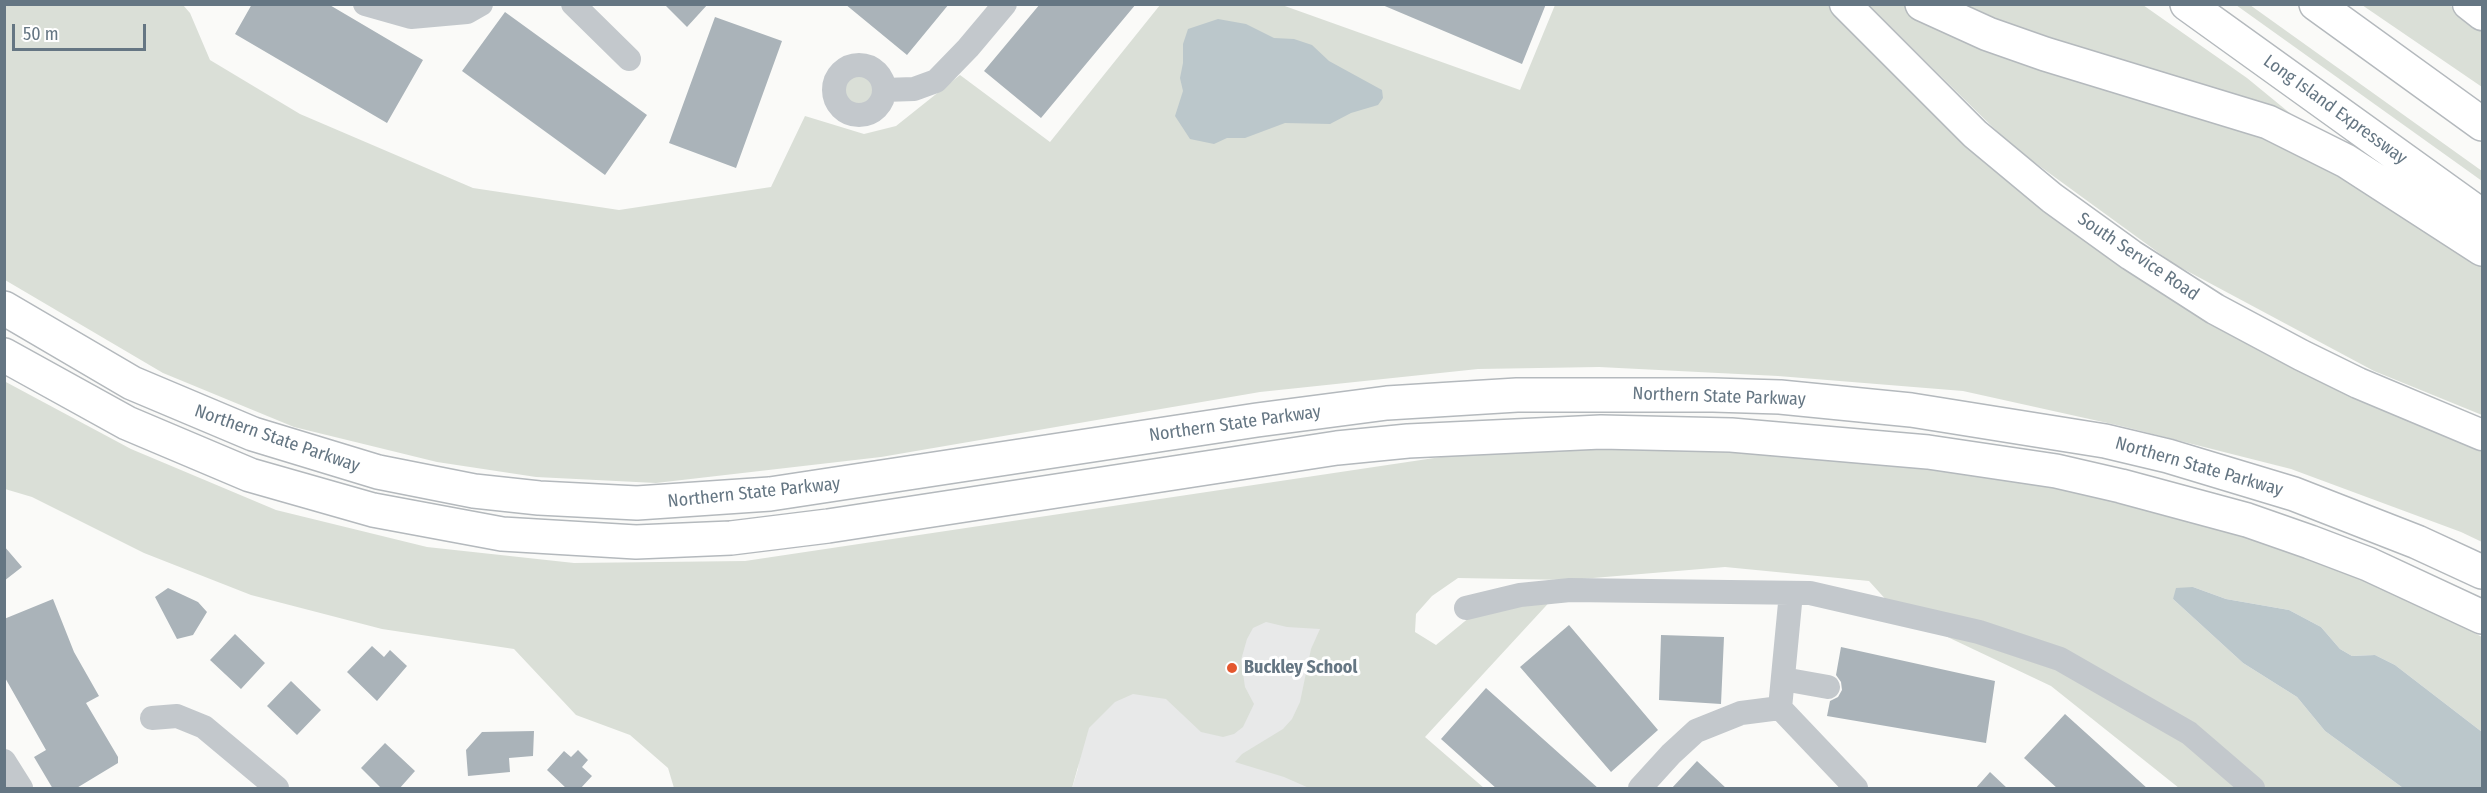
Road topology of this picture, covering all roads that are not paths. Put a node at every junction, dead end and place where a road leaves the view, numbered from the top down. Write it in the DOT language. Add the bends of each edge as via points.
graph roads {
  1 [pos="365,4"];
  2 [pos="481,4"];
  3 [pos="573,4"];
  4 [pos="1005,4"];
  5 [pos="1845,4"];
  6 [pos="1922,4"];
  7 [pos="2187,4"];
  8 [pos="2316,4"];
  9 [pos="2468,4"];
  10 [pos="2482,15"];
  11 [pos="629,59"];
  12 [pos="884,90"];
  13 [pos="2482,124"];
  14 [pos="2482,216"];
  15 [pos="2482,249"];
  16 [pos="4,308"];
  17 [pos="4,355"];
  18 [pos="2482,435"];
  19 [pos="2482,572"];
  20 [pos="1791,593"];
  21 [pos="1466,608"];
  22 [pos="2482,617"];
  23 [pos="1783,679"];
  24 [pos="1828,687"];
  25 [pos="1780,708"];
  26 [pos="152,718"];
  27 [pos="4,761"];
  28 [pos="21,789"];
  29 [pos="277,789"];
  30 [pos="1640,789"];
  31 [pos="1856,789"];
  32 [pos="2253,789"];
  1 -- 2 [label="street" via="411,17 467,12"];
  3 -- 11 [label="street"];
  4 -- 12 [label="street" via="936,81 914,89"];
  5 -- 18 [label="main road, South Service Road" via="1975,134 2052,198 2131,255 2215,309 2301,355"];
  6 -- 15 [label="highway" via="2034,50 2268,122 2346,161"];
  7 -- 14 [label="highway, Long Island Expressway"];
  8 -- 13 [label="highway"];
  9 -- 10 [label="main road"];
  16 -- 19 [label="highway, Northern State Parkway" via="132,383 253,434 378,472 474,491 539,498 648,502 770,495 1386,403 1517,394 1713,395 1911,410 2105,441 2294,494"];
  17 -- 22 [label="highway, Northern State Parkway" via="109,414 250,475 373,510 502,534 636,542 731,538 1385,443 1545,433 1731,435 1939,453 2056,471 2121,486 2310,542"];
  20 -- 21 [label="street" via="1570,590"];
  20 -- 23 [label="street"];
  20 -- 32 [label="street" via="1810,593 1979,632 2060,659 2189,733"];
  23 -- 24 [label="street"];
  23 -- 25 [label="street"];
  25 -- 30 [label="street" via="1741,713 1696,731"];
  25 -- 31 [label="street"];
  26 -- 29 [label="street" via="177,716 204,727"];
  27 -- 28 [label="street"];
}
